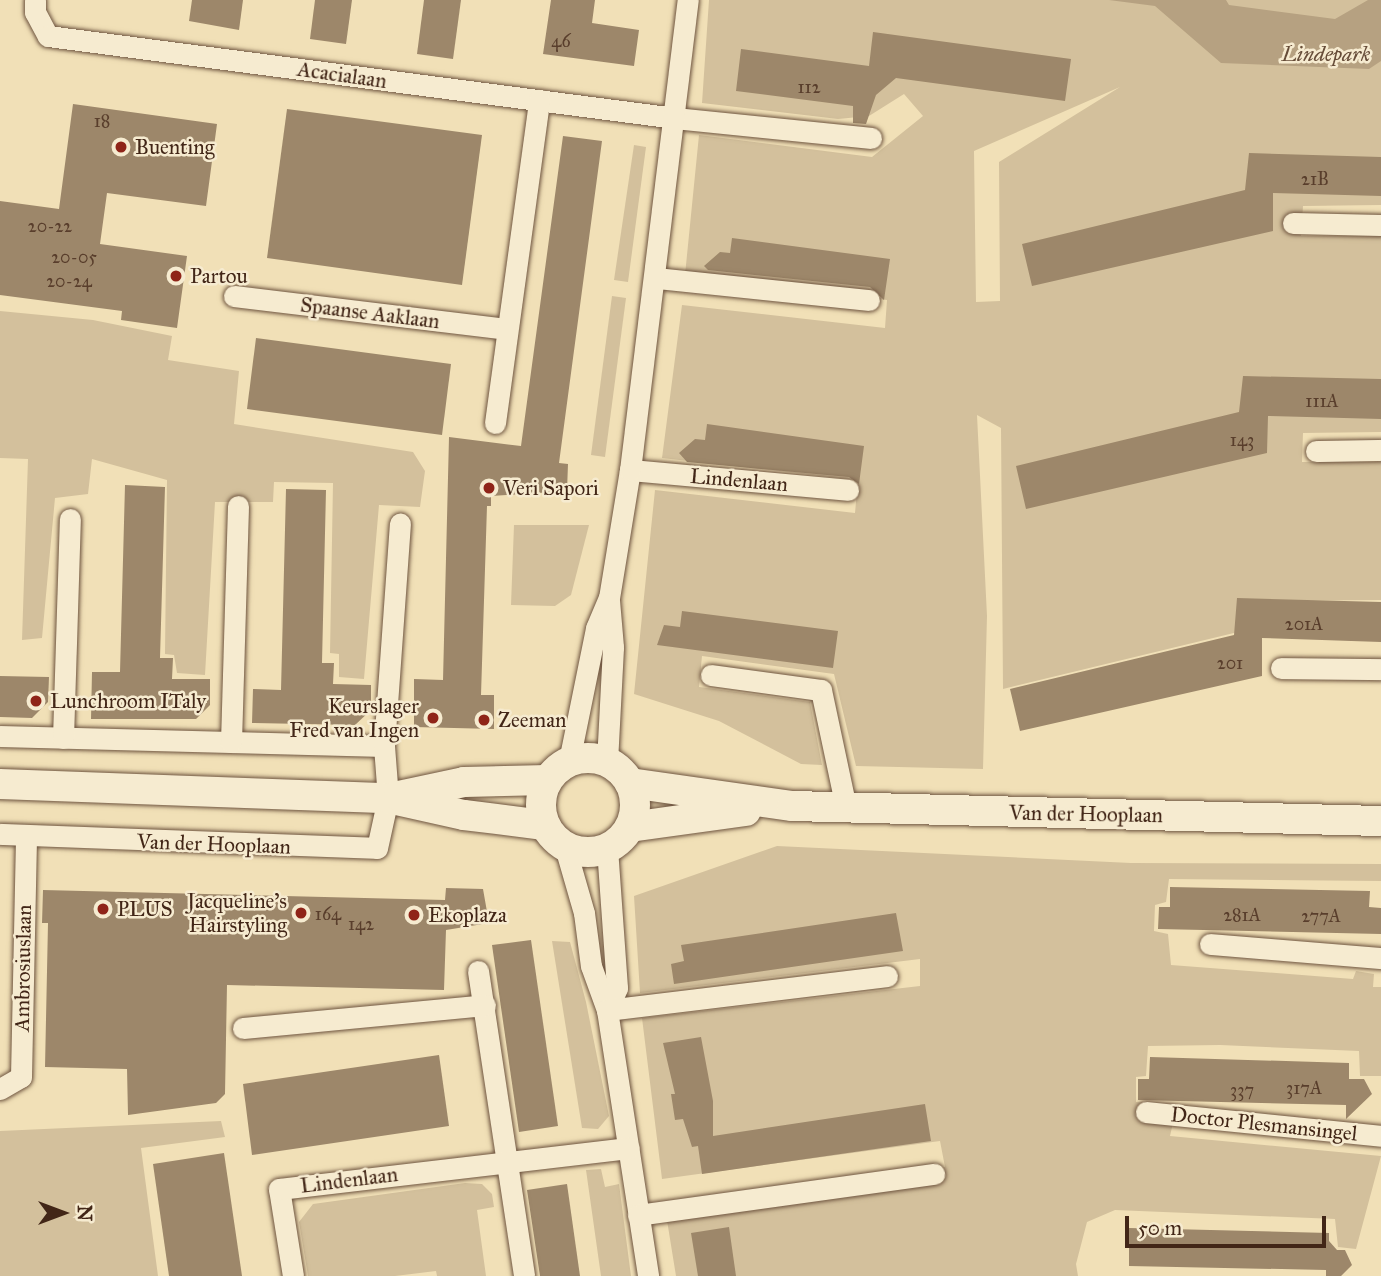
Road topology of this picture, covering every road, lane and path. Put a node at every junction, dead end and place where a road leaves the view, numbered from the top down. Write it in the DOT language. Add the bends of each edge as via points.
graph roads {
  1 [pos="35,0"];
  2 [pos="688,0"];
  3 [pos="539,100"];
  4 [pos="675,118"];
  5 [pos="872,138"];
  6 [pos="1293,223"];
  7 [pos="1381,225"];
  8 [pos="656,278"];
  9 [pos="234,296"];
  10 [pos="869,300"];
  11 [pos="506,330"];
  12 [pos="495,423"];
  13 [pos="1381,450"];
  14 [pos="1316,451"];
  15 [pos="630,470"];
  16 [pos="848,490"];
  17 [pos="238,506"];
  18 [pos="70,519"];
  19 [pos="400,524"];
  20 [pos="609,598"];
  21 [pos="1281,668"];
  22 [pos="1381,669"];
  23 [pos="711,675"];
  24 [pos="0,736"];
  25 [pos="63,738"];
  26 [pos="230,742"];
  27 [pos="384,746"];
  28 [pos="607,762"];
  29 [pos="558,771"];
  30 [pos="630,783"];
  31 [pos="0,784"];
  32 [pos="388,798"];
  33 [pos="792,806"];
  34 [pos="846,808"];
  35 [pos="1381,821"];
  36 [pos="544,825"];
  37 [pos="630,827"];
  38 [pos="0,835"];
  39 [pos="26,835"];
  40 [pos="565,847"];
  41 [pos="607,848"];
  42 [pos="1210,944"];
  43 [pos="1381,958"];
  44 [pos="478,971"];
  45 [pos="887,976"];
  46 [pos="485,1005"];
  47 [pos="607,1010"];
  48 [pos="243,1028"];
  49 [pos="0,1089"];
  50 [pos="1146,1112"];
  51 [pos="1381,1136"];
  52 [pos="629,1148"];
  53 [pos="507,1160"];
  54 [pos="934,1174"];
  55 [pos="638,1215"];
  56 [pos="293,1276"];
  57 [pos="524,1276"];
  58 [pos="648,1276"];
  1 -- 3 [label="street, Acacialaan" via="35,12 48,36"];
  2 -- 4 [label="street"];
  3 -- 4 [label="street, Acacialaan"];
  3 -- 11 [label="street"];
  4 -- 5 [label="street"];
  4 -- 8 [label="street"];
  6 -- 7 [label="street"];
  8 -- 10 [label="street"];
  8 -- 15 [label="street"];
  9 -- 11 [label="street, Spaanse Aaklaan"];
  11 -- 12 [label="street"];
  13 -- 14 [label="street"];
  15 -- 16 [label="street, Lindenlaan"];
  15 -- 20 [label="street"];
  17 -- 26 [label="street"];
  18 -- 25 [label="street"];
  19 -- 27 [label="street, Van der Hooplaan"];
  20 -- 28 [label="street" via="614,647"];
  20 -- 29 [label="street" via="596,628"];
  21 -- 22 [label="street"];
  23 -- 34 [label="street" via="821,690"];
  24 -- 25 [label="street"];
  25 -- 26 [label="street"];
  26 -- 27 [label="street"];
  27 -- 32 [label="street, Van der Hooplaan"];
  28 -- 29 [label="street" via="589,757"];
  28 -- 30 [label="street"];
  29 -- 32 [label="street" via="464,782"];
  29 -- 36 [label="street" via="541,794"];
  30 -- 33 [label="street, Van der Hooplaan"];
  30 -- 37 [label="street" via="634,813"];
  31 -- 32 [label="street"];
  32 -- 36 [label="street" via="464,815"];
  32 -- 39 [label="street, Van der Hooplaan" via="377,848"];
  33 -- 34 [label="street, Van der Hooplaan"];
  33 -- 37 [label="street, Van der Hooplaan"];
  34 -- 35 [label="street, Van der Hooplaan"];
  36 -- 40 [label="street"];
  37 -- 41 [label="street"];
  38 -- 39 [label="street, Van der Hooplaan"];
  39 -- 49 [label="street, Ambrosiuslaan" via="21,1077"];
  40 -- 41 [label="street" via="593,852"];
  40 -- 47 [label="street" via="584,913 591,966"];
  41 -- 47 [label="street" via="617,988"];
  42 -- 43 [label="street"];
  44 -- 46 [label="street"];
  45 -- 47 [label="street"];
  46 -- 48 [label="street"];
  46 -- 53 [label="street"];
  47 -- 52 [label="street"];
  50 -- 51 [label="street, Doctor Plesmansingel"];
  52 -- 53 [label="street, Lindenlaan"];
  52 -- 55 [label="street"];
  53 -- 56 [label="street, Lindenlaan" via="279,1189"];
  53 -- 57 [label="street"];
  54 -- 55 [label="street"];
  55 -- 58 [label="street"];
}
